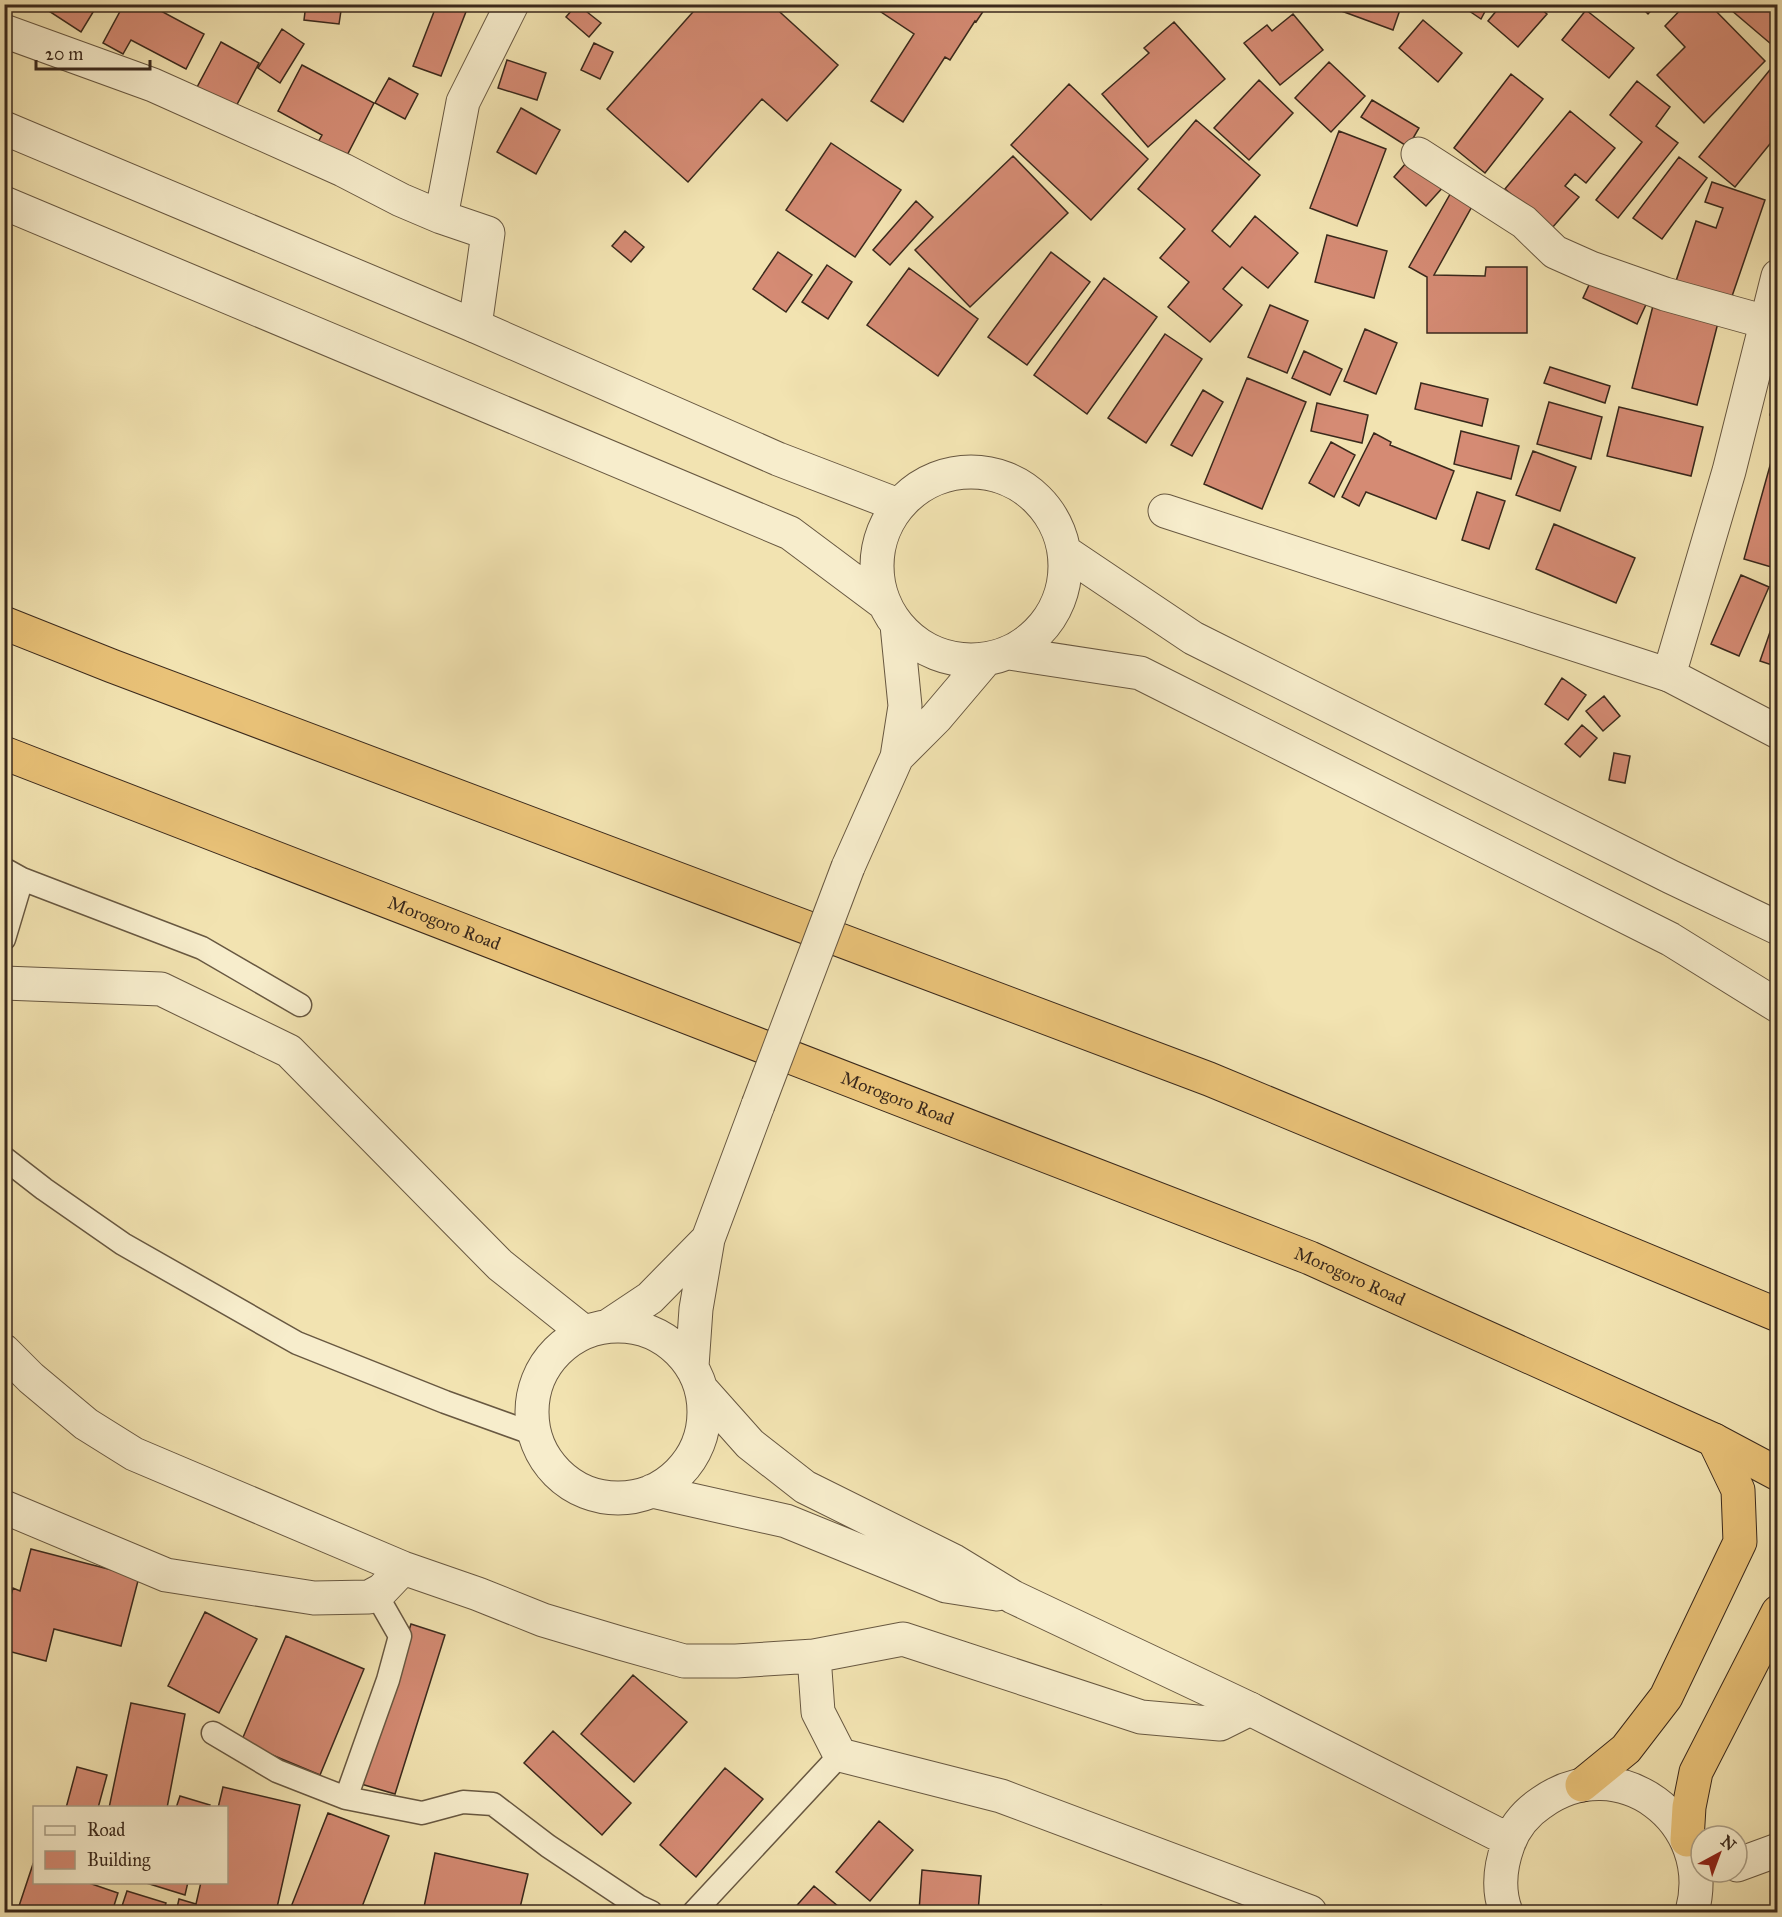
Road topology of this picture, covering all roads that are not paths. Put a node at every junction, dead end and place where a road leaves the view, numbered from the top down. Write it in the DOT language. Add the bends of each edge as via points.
graph roads {
  1 [pos="512,4"];
  2 [pos="4,32"];
  3 [pos="4,128"];
  4 [pos="1418,154"];
  5 [pos="4,203"];
  6 [pos="441,218"];
  7 [pos="1778,276"];
  8 [pos="1766,322"];
  9 [pos="475,326"];
  10 [pos="898,505"];
  11 [pos="1165,511"];
  12 [pos="1065,552"];
  13 [pos="891,614"];
  14 [pos="4,623"];
  15 [pos="998,656"];
  16 [pos="1669,675"];
  17 [pos="1778,732"];
  18 [pos="4,753"];
  19 [pos="897,757"];
  20 [pos="13,874"];
  21 [pos="1778,928"];
  22 [pos="4,939"];
  23 [pos="4,983"];
  24 [pos="300,1005"];
  25 [pos="1778,1006"];
  26 [pos="4,1158"];
  27 [pos="708,1239"];
  28 [pos="1778,1314"];
  29 [pos="596,1329"];
  30 [pos="4,1351"];
  31 [pos="696,1378"];
  32 [pos="534,1434"];
  33 [pos="1714,1440"];
  34 [pos="1778,1474"];
  35 [pos="652,1491"];
  36 [pos="4,1507"];
  37 [pos="403,1568"];
  38 [pos="376,1594"];
  39 [pos="1013,1597"];
  40 [pos="1778,1612"];
  41 [pos="814,1656"];
  42 [pos="1250,1709"];
  43 [pos="213,1733"];
  44 [pos="840,1755"];
  45 [pos="1582,1785"];
  46 [pos="346,1798"];
  47 [pos="1509,1840"];
  48 [pos="1687,1840"];
  49 [pos="1778,1850"];
  50 [pos="1749,1861"];
  51 [pos="1704,1890"];
  52 [pos="651,1912"];
  53 [pos="694,1912"];
  54 [pos="1311,1912"];
  55 [pos="1506,1912"];
  1 -- 6 [label="street" via="463,102"];
  2 -- 6 [label="street" via="153,85"];
  3 -- 9 [label="street"];
  4 -- 8 [label="street" via="1524,222 1555,252 1665,294"];
  5 -- 13 [label="street" via="790,533"];
  6 -- 9 [label="street" via="488,233"];
  7 -- 8 [label="street"];
  8 -- 16 [label="street" via="1729,471"];
  9 -- 10 [label="street" via="778,459"];
  10 -- 12 [label="street" via="933,479 982,472 1027,490 1045,507 1058,528"];
  10 -- 13 [label="street" via="883,531 877,555 878,580"];
  11 -- 16 [label="street"];
  12 -- 15 [label="street" via="1065,576 1048,622 1031,640"];
  12 -- 21 [label="street" via="1193,638"];
  13 -- 15 [label="street" via="916,642 937,654 961,660"];
  13 -- 19 [label="street" via="905,706"];
  14 -- 28 [label="highway" via="1209,1079"];
  15 -- 19 [label="street"];
  15 -- 25 [label="street" via="1140,673 1670,939"];
  16 -- 17 [label="street"];
  18 -- 33 [label="highway, Morogoro Road" via="1310,1258"];
  19 -- 27 [label="street, bridge" via="848,867"];
  20 -- 22 [label="lane"];
  20 -- 24 [label="lane" via="202,948"];
  23 -- 29 [label="street" via="161,989 289,1051 500,1265"];
  26 -- 32 [label="lane" via="123,1244 297,1343"];
  27 -- 29 [label="street" via="650,1298"];
  27 -- 31 [label="street" via="696,1309"];
  29 -- 31 [label="street" via="632,1327 656,1334 676,1348"];
  29 -- 32 [label="street" via="563,1345 547,1363 536,1385 532,1409"];
  30 -- 37 [label="street" via="86,1424 134,1454"];
  31 -- 35 [label="street" via="705,1414 700,1437 690,1460 673,1479"];
  31 -- 39 [label="street" via="750,1444 806,1487 954,1561"];
  32 -- 35 [label="street" via="544,1456 580,1490 604,1497 629,1497"];
  33 -- 34 [label="highway, Morogoro Road"];
  33 -- 45 [label="highway" via="1738,1490 1740,1542 1666,1697 1626,1749"];
  35 -- 39 [label="street" via="786,1521 946,1586"];
  36 -- 38 [label="street" via="166,1575 314,1598"];
  37 -- 38 [label="street"];
  37 -- 41 [label="street" via="543,1620 684,1661"];
  38 -- 46 [label="lane" via="400,1636"];
  39 -- 42 [label="street"];
  40 -- 48 [label="highway" via="1696,1772"];
  41 -- 42 [label="street" via="903,1639 1141,1717 1220,1725"];
  41 -- 44 [label="street" via="818,1712"];
  42 -- 47 [label="street"];
  43 -- 46 [label="lane" via="277,1771"];
  44 -- 53 [label="lane"];
  44 -- 54 [label="street" via="1000,1796"];
  45 -- 47 [label="street" via="1563,1790 1531,1809"];
  45 -- 48 [label="street" via="1618,1786 1652,1799"];
  46 -- 52 [label="lane" via="422,1813 464,1802 493,1804 548,1846"];
  47 -- 55 [label="street" via="1501,1874"];
  48 -- 51 [label="street"];
  49 -- 50 [label="street"];
}
